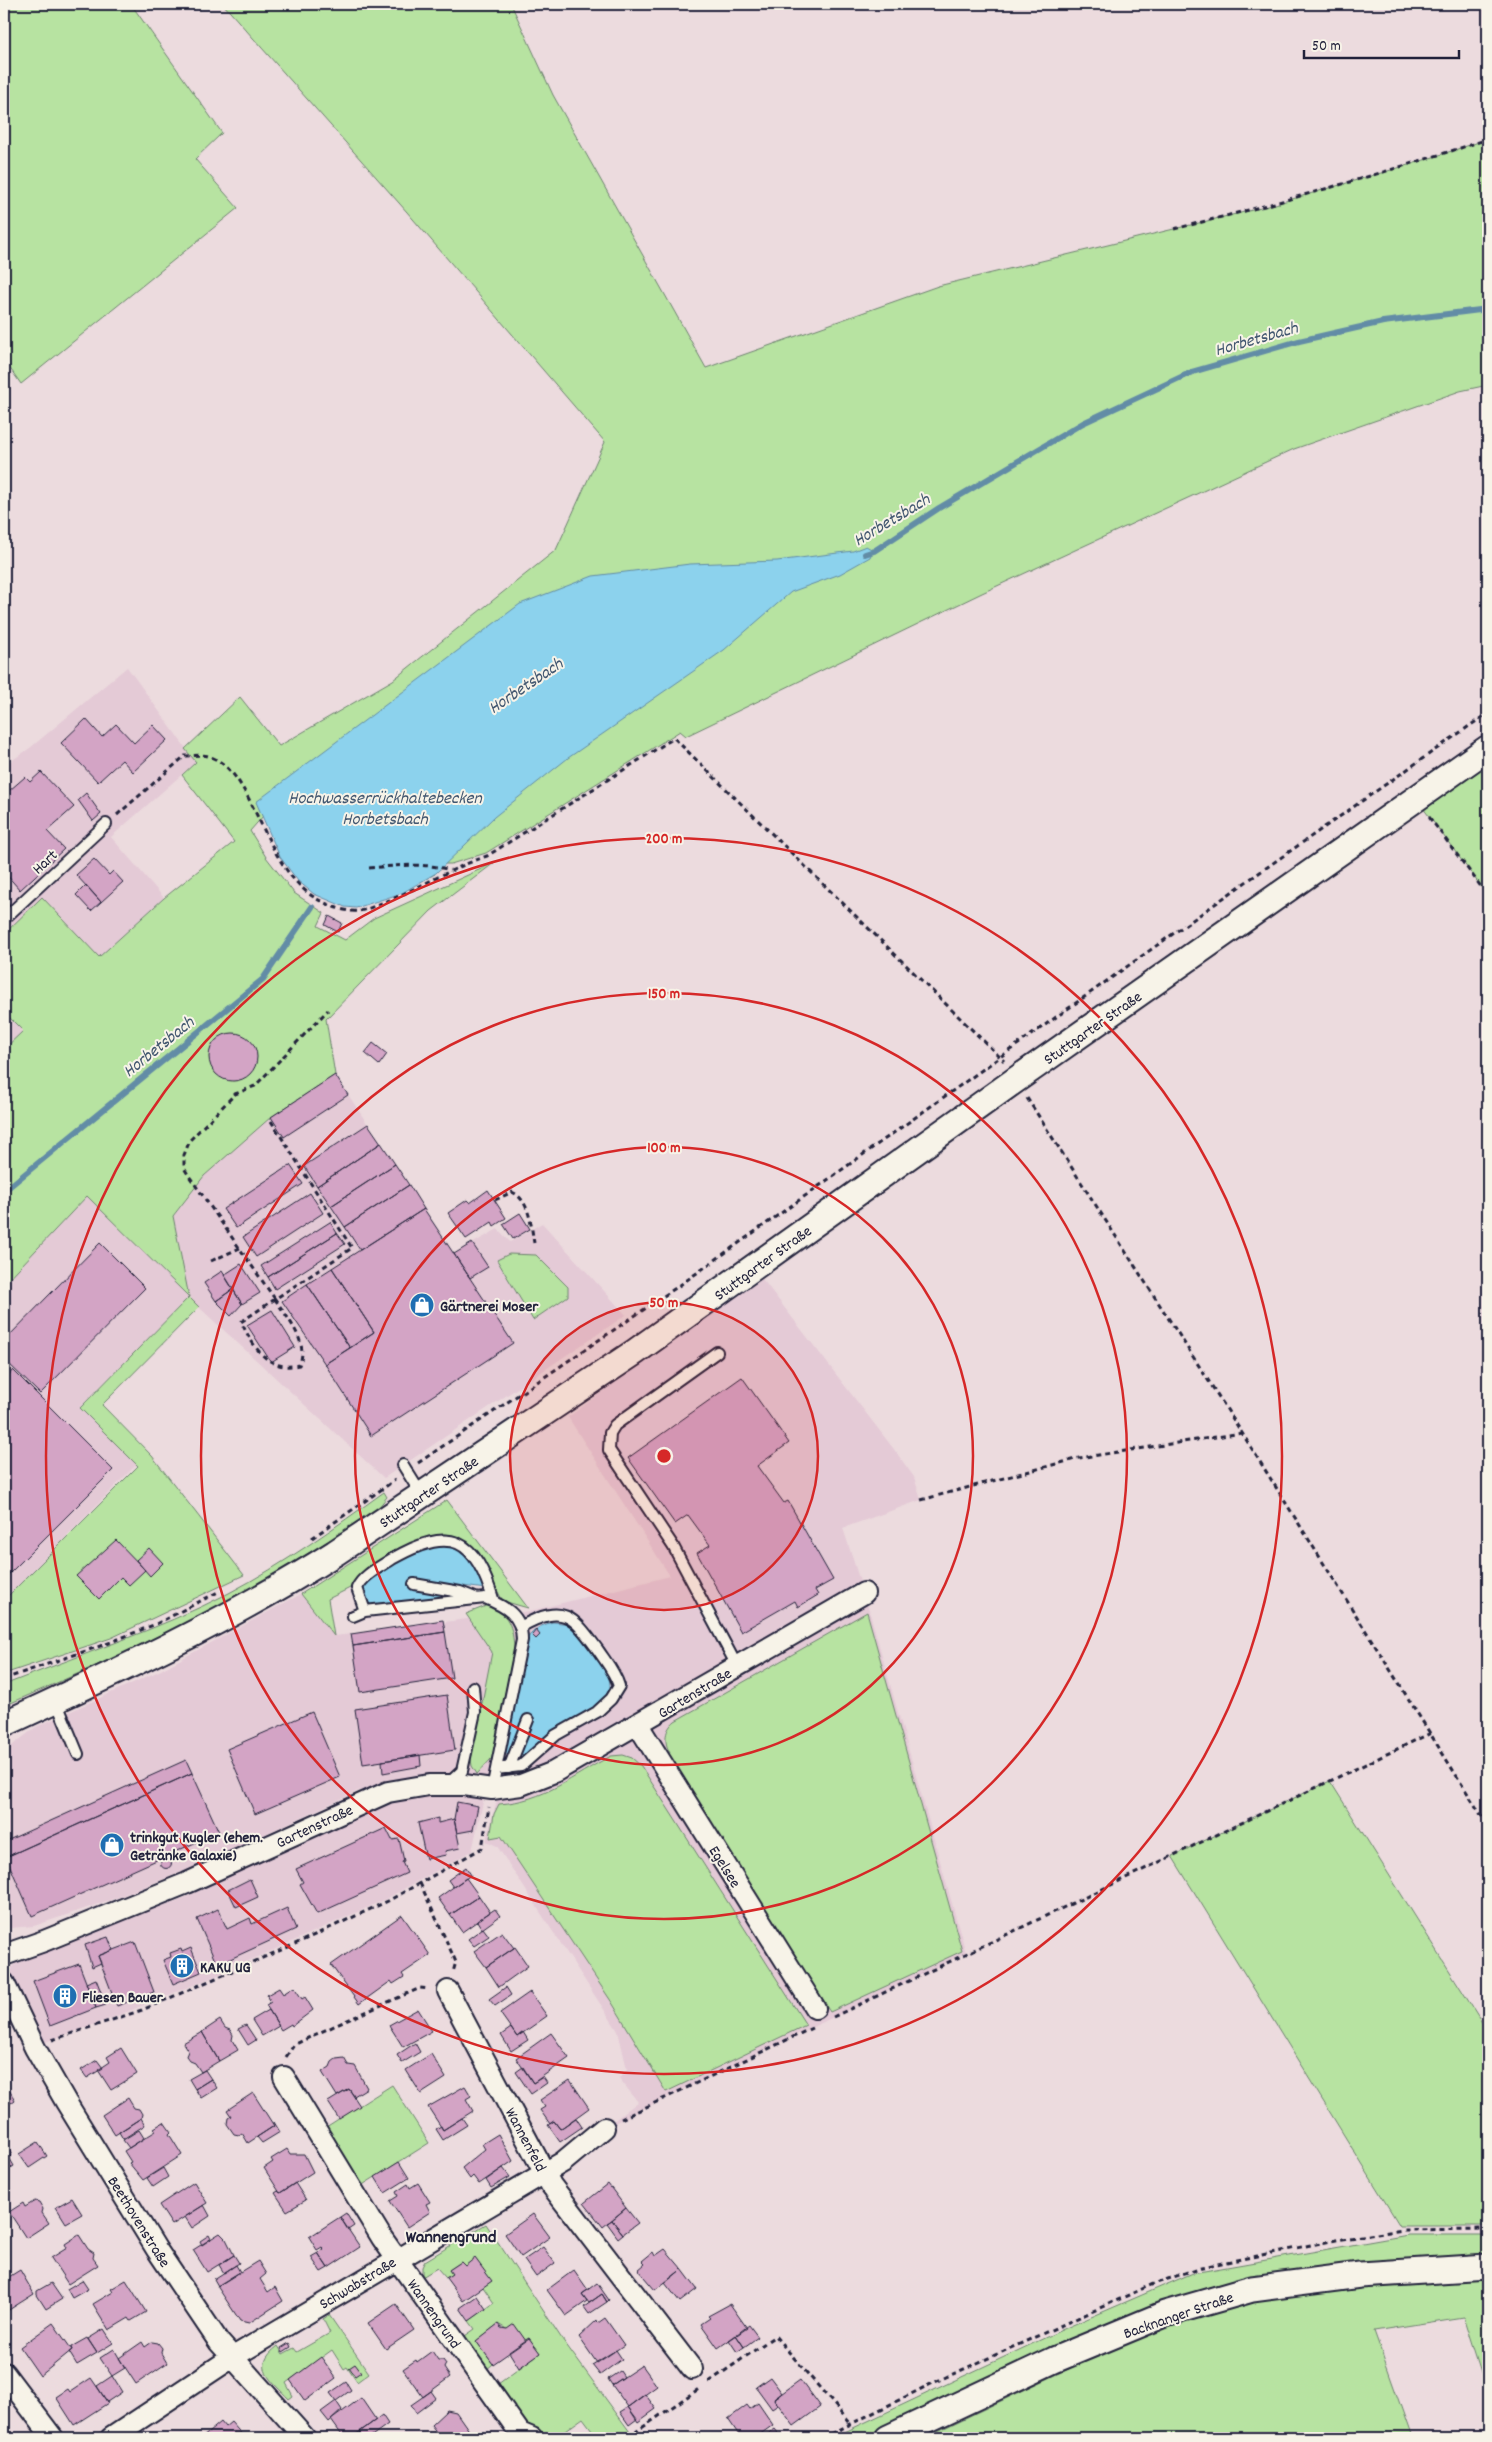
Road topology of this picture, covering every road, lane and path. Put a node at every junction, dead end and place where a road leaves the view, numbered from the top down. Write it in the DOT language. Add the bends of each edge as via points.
graph roads {
  1 [pos="1488,139"];
  2 [pos="1174,229"];
  3 [pos="1488,713"];
  4 [pos="1488,748"];
  5 [pos="1415,799"];
  6 [pos="106,824"];
  7 [pos="369,868"];
  8 [pos="451,870"];
  9 [pos="1488,896"];
  10 [pos="4,920"];
  11 [pos="328,1010"];
  12 [pos="1001,1056"];
  13 [pos="1016,1079"];
  14 [pos="271,1121"];
  15 [pos="495,1200"];
  16 [pos="534,1243"];
  17 [pos="240,1248"];
  18 [pos="212,1261"];
  19 [pos="276,1299"];
  20 [pos="717,1352"];
  21 [pos="1242,1432"];
  22 [pos="405,1468"];
  23 [pos="422,1495"];
  24 [pos="921,1500"];
  25 [pos="310,1540"];
  26 [pos="414,1584"];
  27 [pos="223,1590"];
  28 [pos="864,1594"];
  29 [pos="476,1599"];
  30 [pos="494,1602"];
  31 [pos="365,1611"];
  32 [pos="353,1616"];
  33 [pos="522,1626"];
  34 [pos="738,1666"];
  35 [pos="4,1679"];
  36 [pos="473,1687"];
  37 [pos="55,1700"];
  38 [pos="528,1720"];
  39 [pos="4,1724"];
  40 [pos="638,1725"];
  41 [pos="1431,1733"];
  42 [pos="78,1754"];
  43 [pos="509,1768"];
  44 [pos="494,1779"];
  45 [pos="448,1785"];
  46 [pos="1488,1826"];
  47 [pos="420,1883"];
  48 [pos="4,1955"];
  49 [pos="4,1984"];
  50 [pos="448,1991"];
  51 [pos="819,2018"];
  52 [pos="35,2048"];
  53 [pos="284,2077"];
  54 [pos="604,2128"];
  55 [pos="544,2172"];
  56 [pos="397,2258"];
  57 [pos="1488,2267"];
  58 [pos="233,2357"];
  59 [pos="692,2369"];
  60 [pos="4,2373"];
  61 [pos="53,2438"];
  62 [pos="111,2438"];
  63 [pos="305,2438"];
  64 [pos="532,2438"];
  65 [pos="626,2438"];
  66 [pos="823,2438"];
  67 [pos="888,2438"];
  1 -- 2 [label="path" via="1265,207"];
  3 -- 12 [label="path"];
  4 -- 5 [label="street, Stuttgarter Straße"];
  5 -- 9 [label="path"];
  5 -- 13 [label="street, Stuttgarter Straße"];
  6 -- 8 [label="path" via="185,756 208,756 226,766 236,778 285,870 316,899 338,908 358,911 403,894"];
  6 -- 10 [label="lane, Hart"];
  7 -- 8 [label="path" via="417,865"];
  8 -- 12 [label="path" via="487,856 674,738"];
  11 -- 17 [label="path" via="254,1086 235,1094 220,1107 190,1140 184,1155 184,1168"];
  12 -- 22 [label="path" via="680,1285"];
  13 -- 21 [label="path"];
  13 -- 23 [label="street, Stuttgarter Straße" via="634,1352"];
  14 -- 19 [label="path" via="352,1248"];
  15 -- 16 [label="path" via="512,1192 518,1195 527,1208"];
  17 -- 18 [label="path"];
  17 -- 19 [label="path"];
  19 -- 19 [label="path" via="241,1322 272,1364 299,1365 303,1345"];
  20 -- 34 [label="lane" via="615,1426 610,1433 609,1450 673,1546"];
  21 -- 24 [label="path" via="1079,1458"];
  21 -- 41 [label="path"];
  22 -- 23 [label="lane"];
  22 -- 25 [label="path"];
  23 -- 37 [label="street, Stuttgarter Straße" via="295,1579 159,1652"];
  26 -- 29 [label="lane" via="460,1592"];
  27 -- 35 [label="path" via="147,1627"];
  28 -- 34 [label="street, Gartenstraße"];
  29 -- 30 [label="lane"];
  29 -- 31 [label="lane"];
  30 -- 31 [label="lane" via="482,1569 457,1542 443,1538 411,1548 359,1583 357,1588"];
  30 -- 33 [label="lane" via="513,1614"];
  31 -- 32 [label="lane"];
  33 -- 43 [label="lane" via="539,1616 562,1615 578,1622 616,1675 619,1686 597,1712 556,1735 522,1766"];
  33 -- 44 [label="lane" via="522,1640"];
  34 -- 40 [label="street, Gartenstraße"];
  36 -- 45 [label="lane" via="475,1712 462,1771"];
  37 -- 39 [label="street, Stuttgarter Straße"];
  37 -- 42 [label="lane"];
  38 -- 43 [label="lane"];
  40 -- 44 [label="street, Gartenstraße" via="554,1772 521,1785"];
  40 -- 51 [label="street, Egelsee"];
  41 -- 46 [label="path"];
  41 -- 51 [label="path"];
  43 -- 44 [label="lane"];
  44 -- 45 [label="street, Gartenstraße"];
  44 -- 47 [label="path" via="482,1848"];
  45 -- 48 [label="street, Gartenstraße" via="406,1787 388,1792 186,1883"];
  47 -- 50 [label="path" via="456,1962"];
  47 -- 52 [label="path" via="388,1901 222,1976 142,2010"];
  49 -- 52 [label="street, Beethovenstraße"];
  50 -- 53 [label="path" via="420,1988 314,2035 294,2046 283,2061"];
  50 -- 55 [label="street, Wannenfeld"];
  51 -- 54 [label="path"];
  52 -- 58 [label="street, Beethovenstraße" via="157,2250 219,2342"];
  53 -- 56 [label="street, Wannengrund"];
  54 -- 55 [label="street, Schwabstraße" via="563,2162"];
  55 -- 56 [label="street, Schwabstraße"];
  55 -- 59 [label="street, Wannenfeld" via="563,2203"];
  56 -- 58 [label="street, Schwabstraße"];
  56 -- 64 [label="street, Wannengrund" via="520,2432"];
  57 -- 67 [label="street, Backnanger Straße" via="1360,2275 1252,2289 1165,2314 1054,2360"];
  58 -- 62 [label="street, Schwabstraße"];
  58 -- 63 [label="street, Beethovenstraße"];
  60 -- 61 [label="street"];
  65 -- 66 [label="path" via="774,2336 851,2424"];
}
